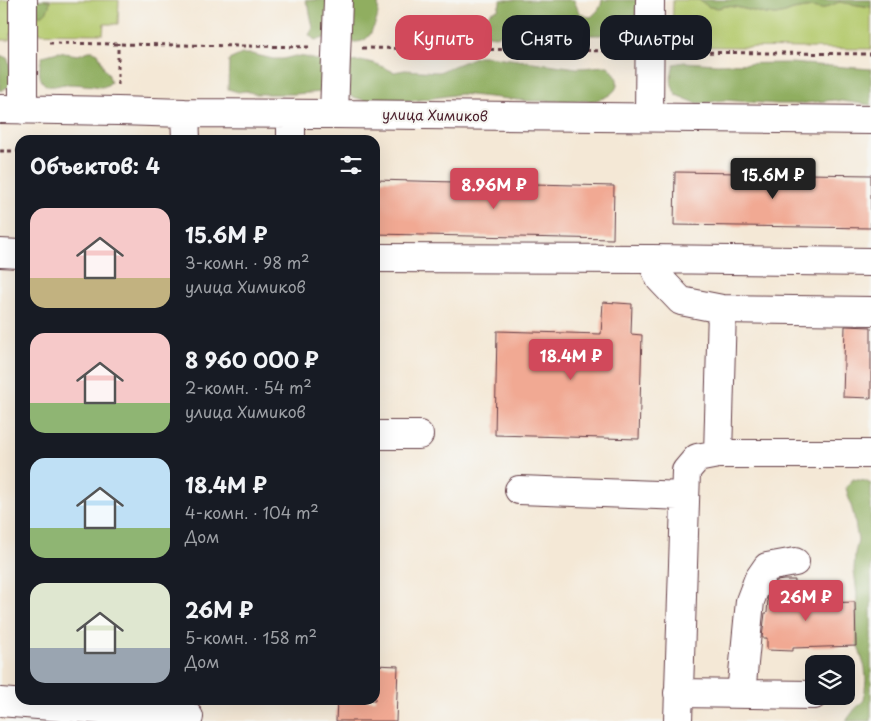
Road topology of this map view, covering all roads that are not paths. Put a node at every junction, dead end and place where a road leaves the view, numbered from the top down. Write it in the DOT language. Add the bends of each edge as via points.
graph roads {
  1 [pos="23,0"];
  2 [pos="338,0"];
  3 [pos="650,0"];
  4 [pos="12,110"];
  5 [pos="185,113"];
  6 [pos="334,114"];
  7 [pos="649,118"];
  8 [pos="871,120"];
  9 [pos="292,127"];
  10 [pos="186,135"];
  11 [pos="0,253"];
  12 [pos="15,254"];
  13 [pos="380,258"];
  14 [pos="651,259"];
  15 [pos="871,262"];
  16 [pos="722,309"];
  17 [pos="871,311"];
  18 [pos="380,435"];
  19 [pos="419,435"];
  20 [pos="718,454"];
  21 [pos="871,454"];
  22 [pos="519,490"];
  23 [pos="685,496"];
  24 [pos="795,562"];
  25 [pos="678,694"];
  26 [pos="741,694"];
  27 [pos="805,694"];
  28 [pos="0,702"];
  29 [pos="15,703"];
  30 [pos="52,705"];
  31 [pos="189,713"];
  32 [pos="678,721"];
  1 -- 4 [label="street" via="23,43"];
  2 -- 6 [label="street"];
  3 -- 7 [label="street"];
  4 -- 5 [label="street, улица Химиков"];
  5 -- 9 [label="street, улица Химиков"];
  5 -- 10 [label="street"];
  6 -- 7 [label="street, улица Химиков"];
  6 -- 9 [label="street, улица Химиков"];
  7 -- 8 [label="street, улица Химиков"];
  11 -- 12 [label="street"];
  13 -- 14 [label="street"];
  14 -- 15 [label="street"];
  14 -- 16 [label="street" via="660,279 681,301"];
  16 -- 17 [label="street"];
  16 -- 20 [label="street"];
  18 -- 19 [label="street"];
  20 -- 21 [label="street"];
  20 -- 23 [label="street" via="697,458 686,472"];
  22 -- 23 [label="street"];
  23 -- 25 [label="street"];
  24 -- 26 [label="street" via="767,567 758,580 750,601"];
  25 -- 26 [label="street"];
  25 -- 32 [label="street"];
  26 -- 27 [label="street"];
  28 -- 29 [label="street"];
  30 -- 31 [label="street"];
}
